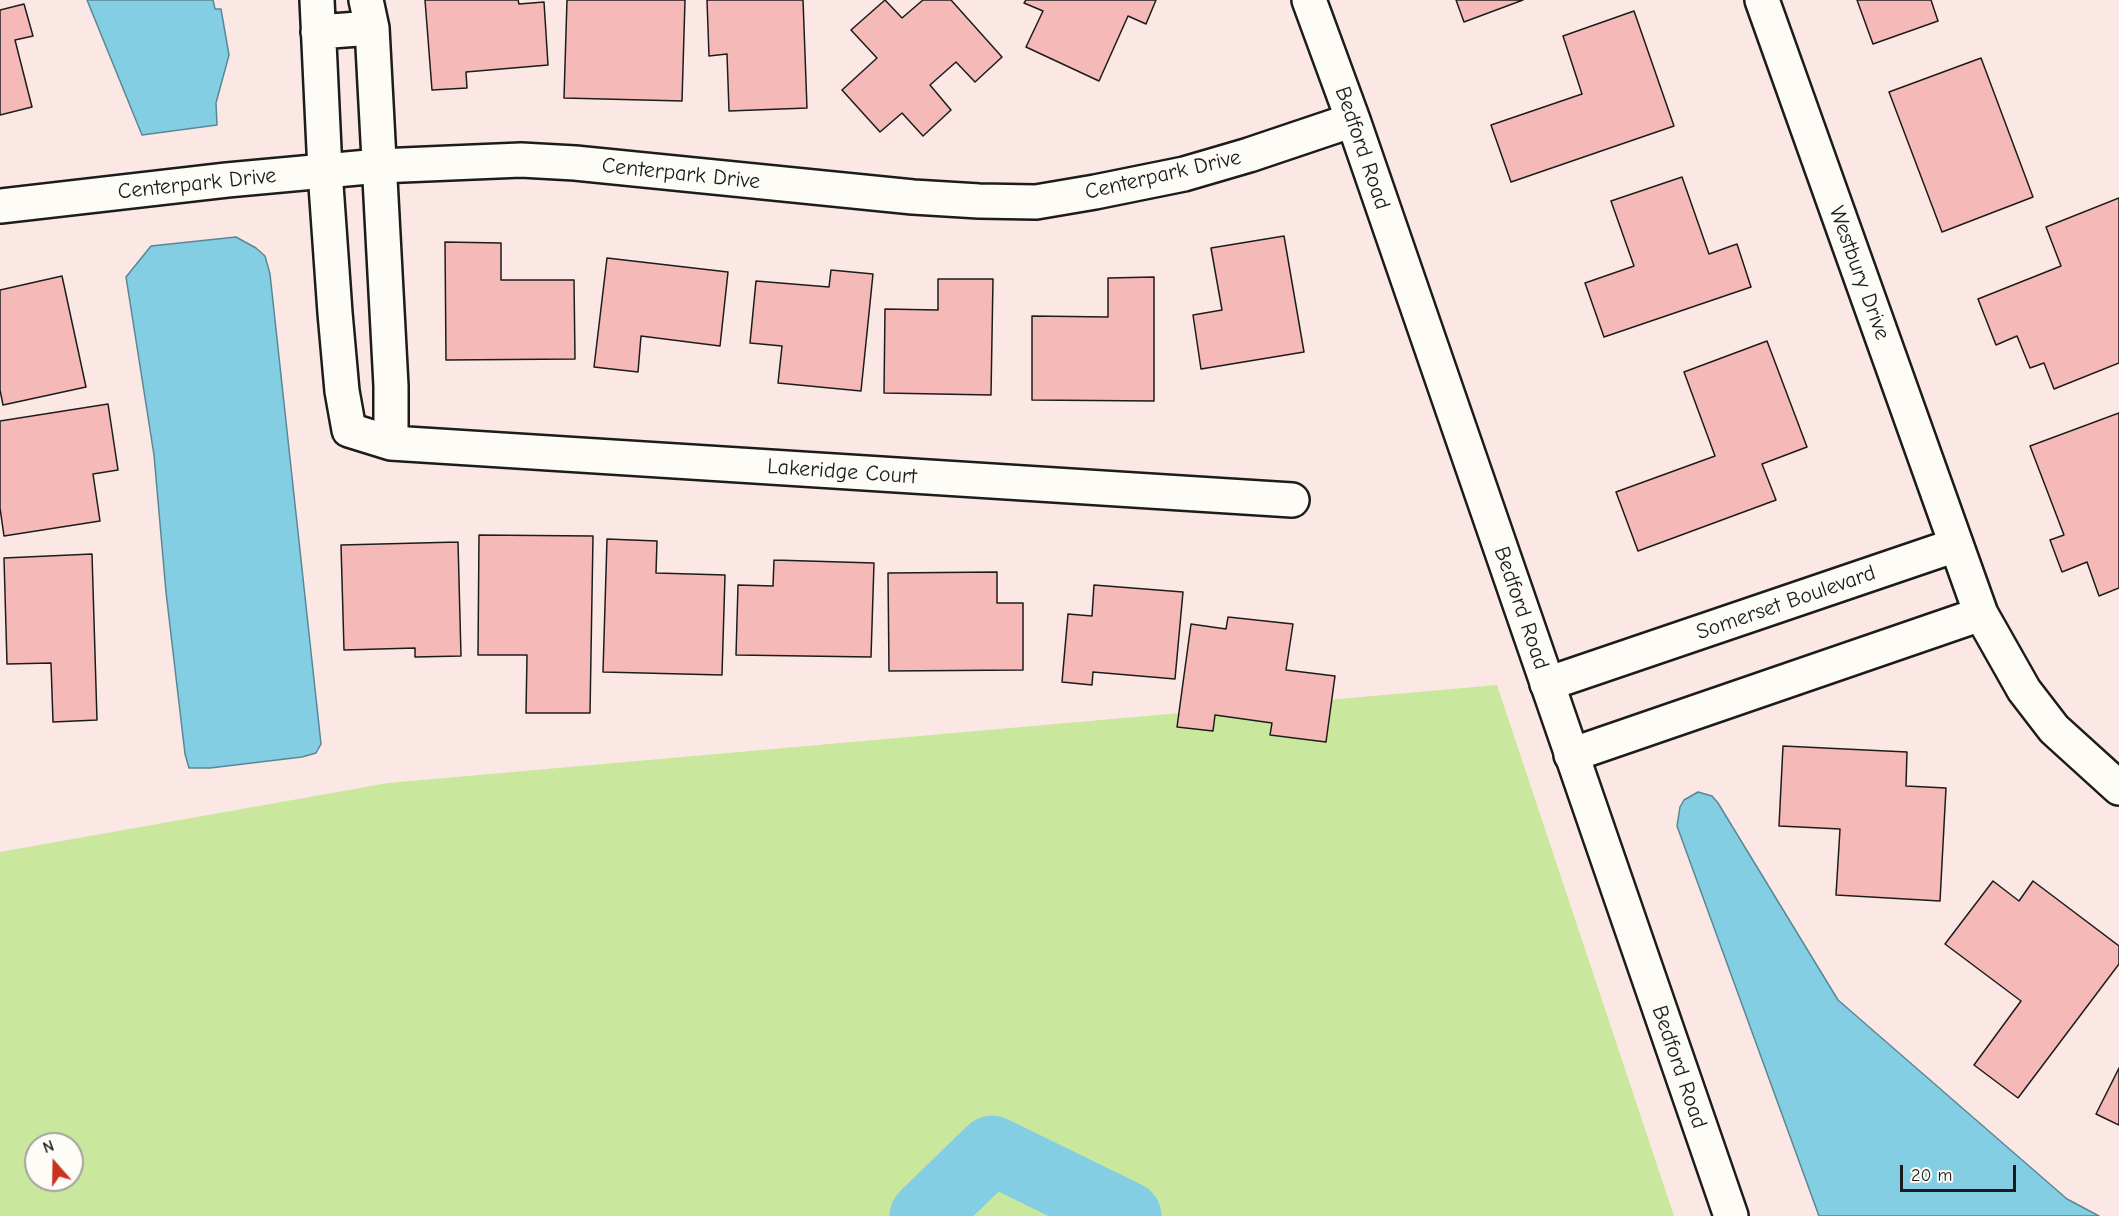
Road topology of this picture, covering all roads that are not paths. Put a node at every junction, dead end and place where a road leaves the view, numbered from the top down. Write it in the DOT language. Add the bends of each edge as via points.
graph roads {
  1 [pos="317,0"];
  2 [pos="1309,0"];
  3 [pos="1762,0"];
  4 [pos="369,14"];
  5 [pos="318,32"];
  6 [pos="1353,120"];
  7 [pos="379,166"];
  8 [pos="325,171"];
  9 [pos="0,206"];
  10 [pos="387,308"];
  11 [pos="335,313"];
  12 [pos="391,443"];
  13 [pos="1292,500"];
  14 [pos="1956,546"];
  15 [pos="1981,614"];
  16 [pos="1547,684"];
  17 [pos="1571,755"];
  18 [pos="2119,788"];
  19 [pos="1731,1216"];
  1 -- 5 [label="street, Lakeridge Court"];
  2 -- 6 [label="street, Bedford Road"];
  3 -- 14 [label="street, Westbury Drive"];
  4 -- 5 [label="street"];
  4 -- 7 [label="street"];
  5 -- 8 [label="street, Lakeridge Court"];
  6 -- 7 [label="street, Centerpark Drive" via="1184,174 1036,202 913,197 521,160"];
  6 -- 16 [label="street, Bedford Road"];
  7 -- 8 [label="street, Centerpark Drive"];
  7 -- 10 [label="street"];
  8 -- 9 [label="street, Centerpark Drive"];
  8 -- 11 [label="street, Lakeridge Court"];
  10 -- 11 [label="street"];
  10 -- 12 [label="street"];
  11 -- 12 [label="street, Lakeridge Court" via="349,430"];
  12 -- 13 [label="street, Lakeridge Court"];
  14 -- 15 [label="street"];
  14 -- 16 [label="street, Somerset Boulevard"];
  15 -- 17 [label="street"];
  15 -- 18 [label="street" via="2024,690 2055,729"];
  16 -- 17 [label="street, Bedford Road"];
  17 -- 19 [label="street, Bedford Road"];
}
